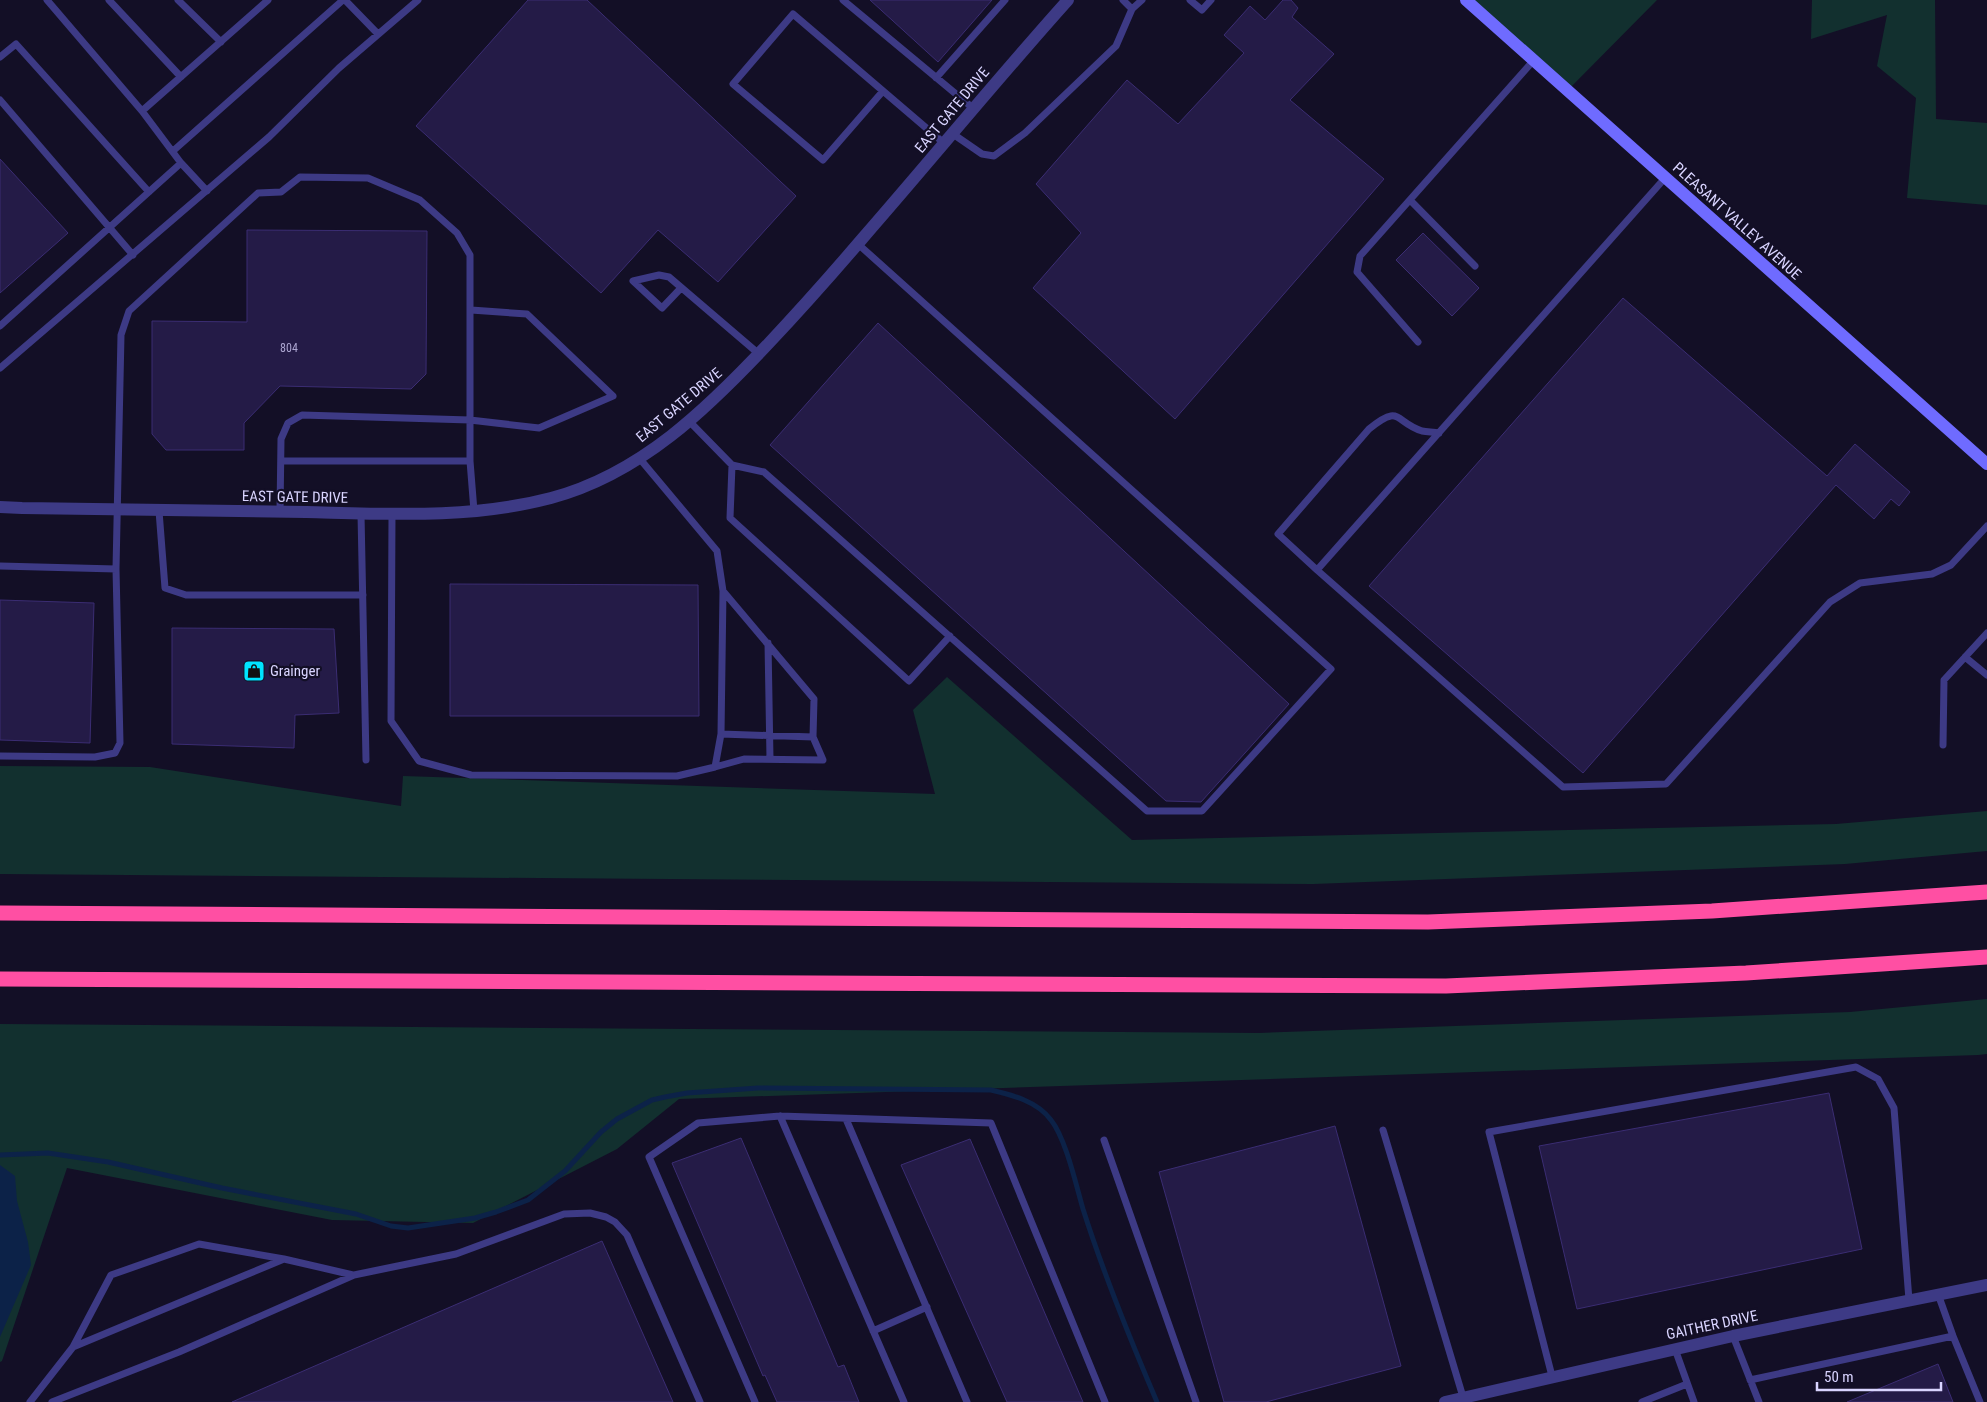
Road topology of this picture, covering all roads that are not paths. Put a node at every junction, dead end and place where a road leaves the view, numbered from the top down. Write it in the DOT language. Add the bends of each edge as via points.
graph roads {
  1 [pos="47,0"];
  2 [pos="109,0"];
  3 [pos="178,0"];
  4 [pos="268,0"];
  5 [pos="344,0"];
  6 [pos="418,0"];
  7 [pos="843,0"];
  8 [pos="1005,0"];
  9 [pos="1068,0"];
  10 [pos="1123,0"];
  11 [pos="1142,0"];
  12 [pos="1190,0"];
  13 [pos="1211,0"];
  14 [pos="1466,0"];
  15 [pos="1132,9"];
  16 [pos="378,34"];
  17 [pos="221,42"];
  18 [pos="0,57"];
  19 [pos="1534,60"];
  20 [pos="181,77"];
  21 [pos="936,78"];
  22 [pos="883,90"];
  23 [pos="0,100"];
  24 [pos="974,109"];
  25 [pos="142,111"];
  26 [pos="949,139"];
  27 [pos="172,151"];
  28 [pos="181,163"];
  29 [pos="1665,178"];
  30 [pos="207,191"];
  31 [pos="149,192"];
  32 [pos="1410,200"];
  33 [pos="110,228"];
  34 [pos="858,244"];
  35 [pos="133,255"];
  36 [pos="1475,266"];
  37 [pos="682,288"];
  38 [pos="470,310"];
  39 [pos="0,326"];
  40 [pos="1418,342"];
  41 [pos="759,354"];
  42 [pos="0,368"];
  43 [pos="470,420"];
  44 [pos="689,422"];
  45 [pos="1439,433"];
  46 [pos="640,459"];
  47 [pos="281,461"];
  48 [pos="470,461"];
  49 [pos="1987,464"];
  50 [pos="732,465"];
  51 [pos="0,506"];
  52 [pos="117,509"];
  53 [pos="159,510"];
  54 [pos="474,511"];
  55 [pos="280,512"];
  56 [pos="361,514"];
  57 [pos="392,514"];
  58 [pos="1987,526"];
  59 [pos="0,566"];
  60 [pos="116,569"];
  61 [pos="1318,570"];
  62 [pos="723,591"];
  63 [pos="363,595"];
  64 [pos="1987,633"];
  65 [pos="950,636"];
  66 [pos="768,643"];
  67 [pos="1965,657"];
  68 [pos="1987,675"];
  69 [pos="721,734"];
  70 [pos="769,736"];
  71 [pos="813,737"];
  72 [pos="1943,745"];
  73 [pos="0,756"];
  74 [pos="770,759"];
  75 [pos="366,760"];
  76 [pos="715,767"];
  77 [pos="1987,892"];
  78 [pos="0,913"];
  79 [pos="1987,956"];
  80 [pos="0,979"];
  81 [pos="780,1116"];
  82 [pos="846,1119"];
  83 [pos="1383,1130"];
  84 [pos="1104,1140"];
  85 [pos="284,1259"];
  86 [pos="354,1275"];
  87 [pos="1987,1285"];
  88 [pos="1938,1294"];
  89 [pos="1909,1300"];
  90 [pos="927,1307"];
  91 [pos="873,1331"];
  92 [pos="1733,1336"];
  93 [pos="1953,1336"];
  94 [pos="73,1347"];
  95 [pos="1675,1349"];
  96 [pos="1552,1376"];
  97 [pos="1750,1380"];
  98 [pos="1687,1384"];
  99 [pos="1454,1400"];
  100 [pos="30,1402"];
  101 [pos="52,1402"];
  102 [pos="700,1402"];
  103 [pos="755,1402"];
  104 [pos="904,1402"];
  105 [pos="967,1402"];
  106 [pos="1105,1402"];
  107 [pos="1196,1402"];
  108 [pos="1642,1402"];
  109 [pos="1694,1402"];
  110 [pos="1758,1402"];
  111 [pos="1980,1402"];
  1 -- 25 [label="lane"];
  2 -- 20 [label="lane"];
  3 -- 17 [label="lane"];
  4 -- 17 [label="lane"];
  5 -- 16 [label="lane"];
  5 -- 27 [label="lane"];
  6 -- 16 [label="lane"];
  7 -- 21 [label="lane"];
  8 -- 21 [label="lane"];
  9 -- 24 [label="street, EAST GATE DRIVE"];
  10 -- 15 [label="lane"];
  11 -- 15 [label="lane"];
  12 -- 13 [label="lane" via="1202,10"];
  14 -- 19 [label="street, PLEASANT VALLEY AVENUE"];
  15 -- 26 [label="lane" via="1116,46 1025,133 994,156"];
  16 -- 30 [label="lane"];
  17 -- 20 [label="lane"];
  18 -- 31 [label="lane" via="16,44"];
  19 -- 29 [label="street, PLEASANT VALLEY AVENUE"];
  19 -- 32 [label="lane"];
  20 -- 25 [label="lane"];
  21 -- 24 [label="lane"];
  22 -- 22 [label="lane" via="793,14 733,84 823,160"];
  22 -- 26 [label="lane"];
  23 -- 33 [label="lane"];
  24 -- 26 [label="street, EAST GATE DRIVE"];
  25 -- 27 [label="lane"];
  26 -- 34 [label="street, EAST GATE DRIVE"];
  27 -- 28 [label="lane"];
  28 -- 30 [label="lane"];
  28 -- 31 [label="lane"];
  29 -- 45 [label="lane"];
  29 -- 49 [label="street, PLEASANT VALLEY AVENUE"];
  30 -- 35 [label="lane"];
  31 -- 33 [label="lane"];
  32 -- 36 [label="lane"];
  32 -- 40 [label="lane" via="1360,256 1357,272"];
  33 -- 35 [label="lane"];
  33 -- 39 [label="lane"];
  34 -- 41 [label="street, EAST GATE DRIVE"];
  34 -- 65 [label="lane" via="1331,669 1202,811 1147,811"];
  35 -- 42 [label="lane"];
  37 -- 37 [label="lane" via="669,277 659,275 633,281 662,308"];
  37 -- 41 [label="lane"];
  38 -- 43 [label="lane"];
  38 -- 43 [label="lane" via="527,314 612,396 539,428"];
  38 -- 52 [label="lane" via="470,256 457,233 420,200 368,178 300,177 280,192 258,193 129,311 121,335"];
  41 -- 44 [label="street, EAST GATE DRIVE"];
  43 -- 47 [label="lane" via="302,415 288,423 281,440"];
  43 -- 48 [label="lane"];
  44 -- 46 [label="street, EAST GATE DRIVE"];
  44 -- 50 [label="lane"];
  45 -- 61 [label="lane"];
  45 -- 61 [label="lane" via="1421,431 1395,415 1383,417 1369,429 1278,534"];
  46 -- 54 [label="street, EAST GATE DRIVE" via="582,488 522,504"];
  46 -- 62 [label="lane" via="717,551"];
  47 -- 48 [label="lane"];
  47 -- 55 [label="lane"];
  48 -- 54 [label="lane"];
  50 -- 65 [label="lane" via="764,472"];
  50 -- 65 [label="lane" via="730,518 909,682"];
  51 -- 52 [label="street, EAST GATE DRIVE"];
  52 -- 53 [label="street, EAST GATE DRIVE"];
  52 -- 60 [label="lane"];
  53 -- 55 [label="street, EAST GATE DRIVE"];
  53 -- 63 [label="lane" via="165,588 186,595"];
  54 -- 57 [label="street, EAST GATE DRIVE"];
  55 -- 56 [label="street, EAST GATE DRIVE"];
  56 -- 57 [label="street, EAST GATE DRIVE"];
  56 -- 63 [label="lane"];
  57 -- 76 [label="lane" via="391,720 418,761 471,775 677,776"];
  58 -- 61 [label="lane" via="1951,565 1932,574 1860,584 1830,602 1666,784 1563,787"];
  59 -- 60 [label="lane"];
  60 -- 73 [label="lane" via="120,743 115,752 95,757"];
  62 -- 66 [label="lane"];
  62 -- 69 [label="lane"];
  63 -- 75 [label="lane"];
  64 -- 67 [label="lane"];
  66 -- 70 [label="lane"];
  66 -- 71 [label="lane" via="814,699"];
  67 -- 68 [label="lane"];
  67 -- 72 [label="lane" via="1944,680"];
  69 -- 70 [label="lane"];
  69 -- 76 [label="lane"];
  70 -- 71 [label="lane"];
  70 -- 74 [label="lane"];
  71 -- 74 [label="lane" via="823,760"];
  74 -- 76 [label="lane" via="744,759"];
  77 -- 78 [label="highway" via="1712,911 1428,922"];
  79 -- 80 [label="highway" via="1755,972 1446,986"];
  81 -- 82 [label="lane"];
  81 -- 91 [label="lane"];
  81 -- 103 [label="lane" via="698,1123 649,1157"];
  82 -- 90 [label="lane"];
  82 -- 106 [label="lane" via="990,1123"];
  83 -- 99 [label="lane"];
  84 -- 107 [label="lane"];
  85 -- 86 [label="lane"];
  85 -- 94 [label="lane"];
  85 -- 94 [label="lane" via="199,1244 111,1275"];
  86 -- 101 [label="lane" via="179,1352"];
  86 -- 102 [label="lane" via="456,1254 564,1214 590,1213 606,1217 627,1235"];
  87 -- 88 [label="street, GAITHER DRIVE"];
  88 -- 89 [label="street, GAITHER DRIVE"];
  88 -- 93 [label="lane"];
  89 -- 92 [label="street, GAITHER DRIVE"];
  89 -- 96 [label="lane" via="1894,1108 1878,1079 1856,1067 1489,1132"];
  90 -- 91 [label="lane"];
  90 -- 105 [label="lane"];
  91 -- 104 [label="lane"];
  92 -- 95 [label="street, GAITHER DRIVE"];
  92 -- 97 [label="lane"];
  93 -- 97 [label="lane"];
  93 -- 111 [label="lane"];
  94 -- 100 [label="lane"];
  95 -- 96 [label="street, GAITHER DRIVE"];
  95 -- 98 [label="lane"];
  96 -- 99 [label="street, GAITHER DRIVE"];
  97 -- 110 [label="lane"];
  98 -- 108 [label="lane"];
  98 -- 109 [label="lane"];
}
